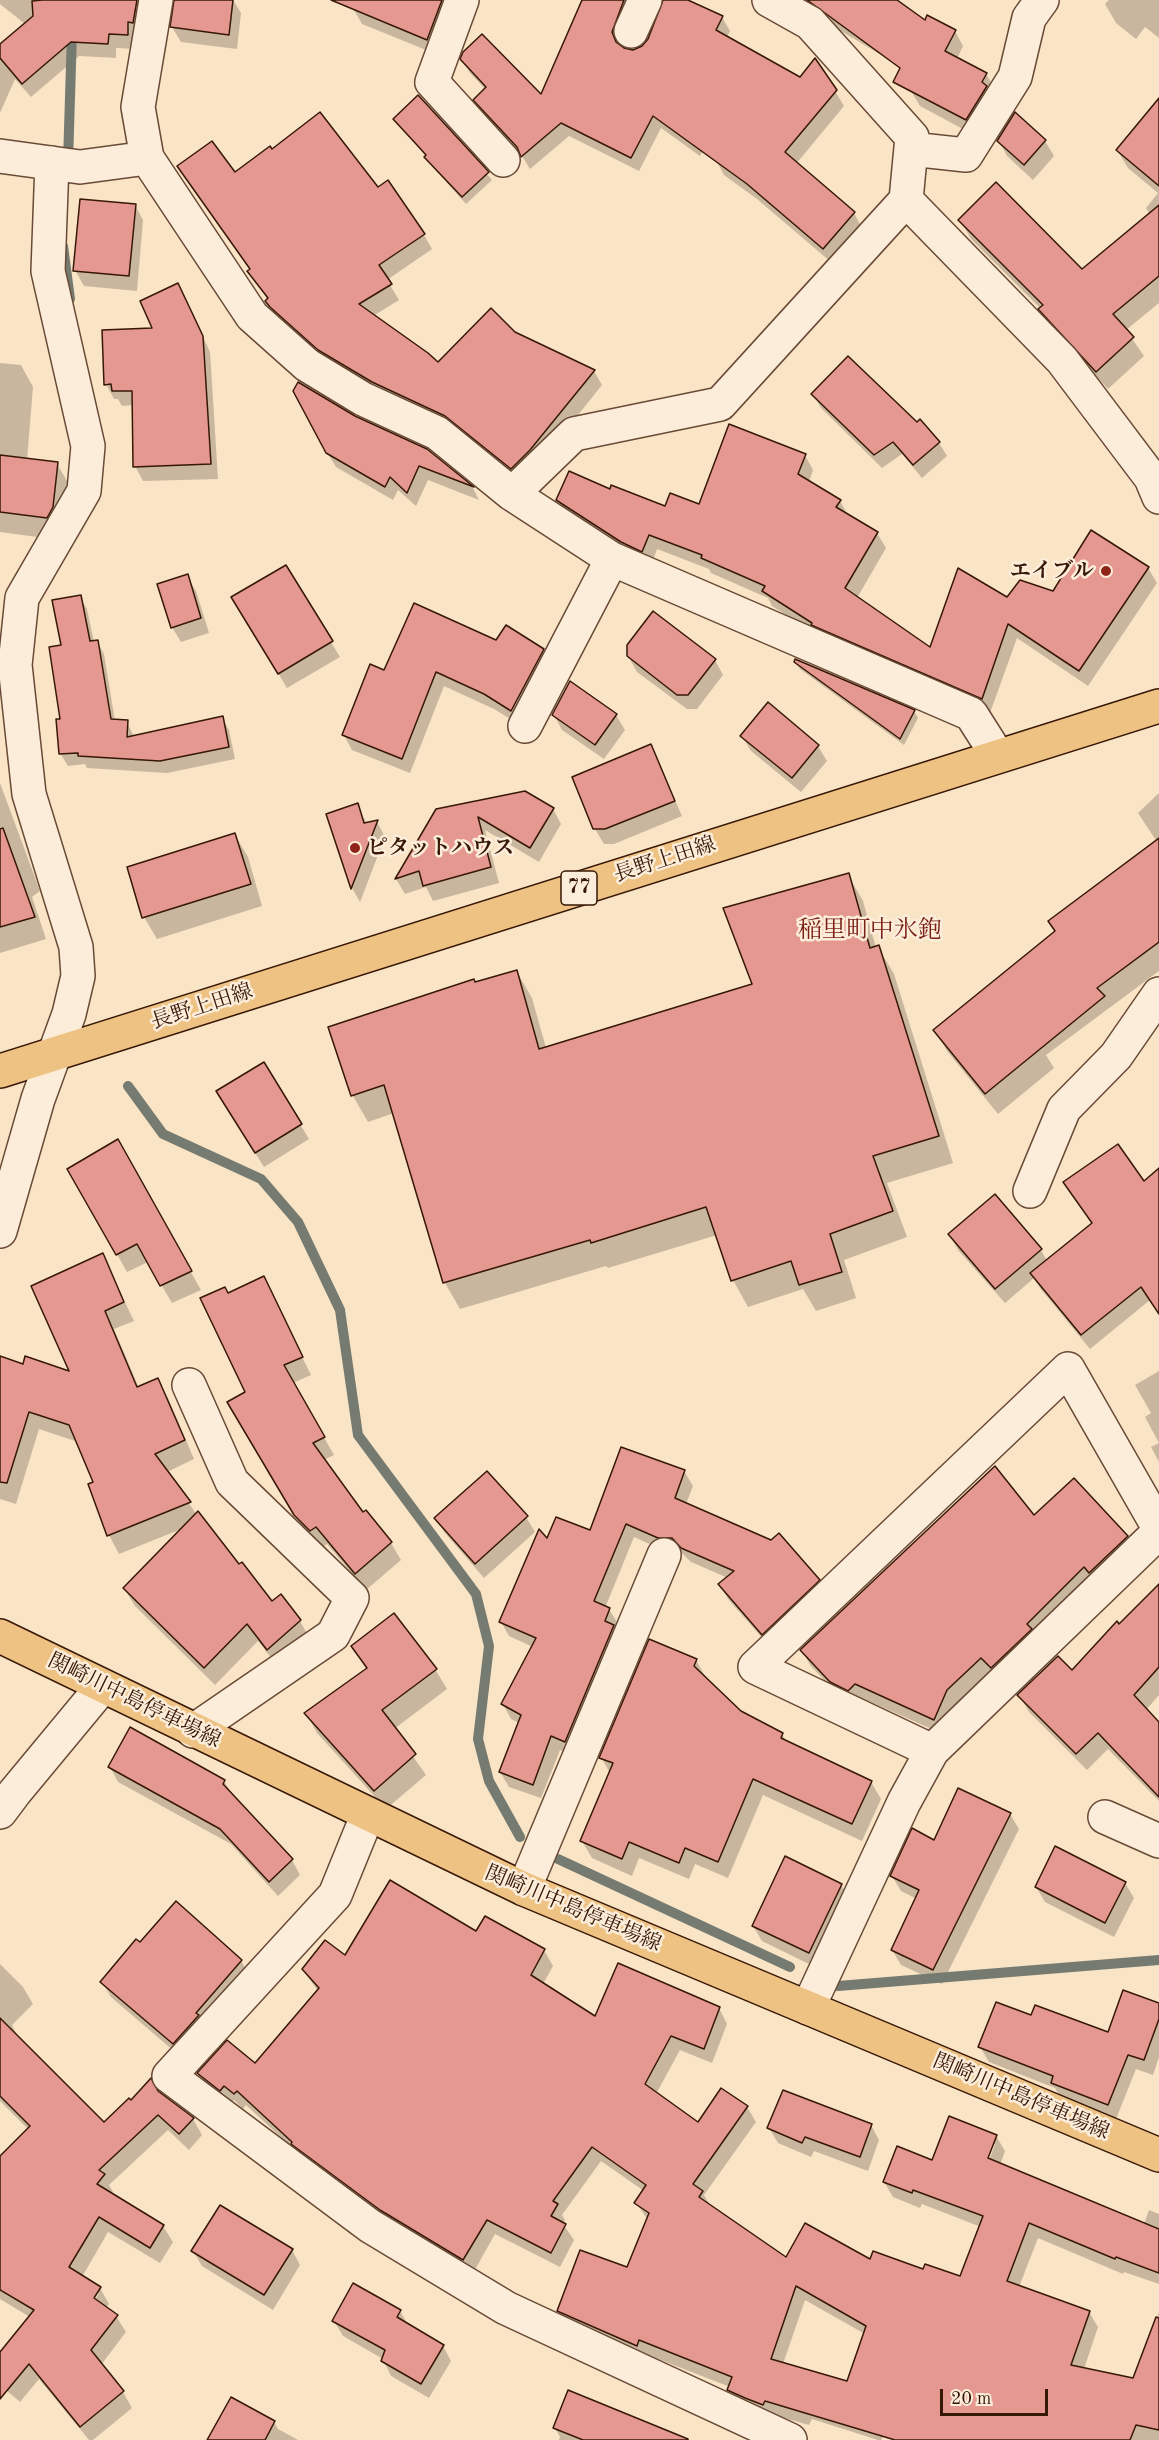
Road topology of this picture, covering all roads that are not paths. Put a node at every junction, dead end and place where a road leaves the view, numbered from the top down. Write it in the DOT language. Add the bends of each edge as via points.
graph roads {
  1 [pos="156,0"];
  2 [pos="462,0"];
  3 [pos="645,0"];
  4 [pos="769,0"];
  5 [pos="1042,0"];
  6 [pos="631,31"];
  7 [pos="911,149"];
  8 [pos="0,156"];
  9 [pos="147,158"];
  10 [pos="503,160"];
  11 [pos="63,165"];
  12 [pos="906,200"];
  13 [pos="512,494"];
  14 [pos="1159,497"];
  15 [pos="612,559"];
  16 [pos="1159,706"];
  17 [pos="525,726"];
  18 [pos="997,755"];
  19 [pos="1159,994"];
  20 [pos="55,1053"];
  21 [pos="0,1071"];
  22 [pos="1030,1191"];
  23 [pos="0,1231"];
  24 [pos="189,1385"];
  25 [pos="1159,1530"];
  26 [pos="664,1555"];
  27 [pos="0,1636"];
  28 [pos="102,1687"];
  29 [pos="194,1731"];
  30 [pos="932,1751"];
  31 [pos="0,1812"];
  32 [pos="368,1814"];
  33 [pos="1105,1817"];
  34 [pos="1159,1841"];
  35 [pos="524,1889"];
  36 [pos="808,2008"];
  37 [pos="1159,2154"];
  38 [pos="790,2440"];
  1 -- 9 [label="street" via="138,107"];
  2 -- 10 [label="street" via="432,82"];
  3 -- 6 [label="street"];
  4 -- 7 [label="street" via="810,23 912,137"];
  5 -- 7 [label="street" via="1029,18 1015,76 966,155"];
  7 -- 12 [label="street"];
  8 -- 11 [label="street"];
  9 -- 11 [label="street"];
  9 -- 13 [label="street" via="252,316 307,365 363,399 437,433"];
  11 -- 20 [label="street" via="48,271 88,446 84,491 22,598 15,665 29,794 76,947 78,976"];
  12 -- 13 [label="street" via="720,404 574,434"];
  12 -- 14 [label="street" via="1062,360 1151,478"];
  13 -- 15 [label="street"];
  15 -- 17 [label="street"];
  15 -- 18 [label="street" via="971,714"];
  16 -- 18 [label="main road, 長野上田線 / 77"];
  18 -- 20 [label="main road, 長野上田線 / 77"];
  19 -- 22 [label="street" via="1116,1056 1064,1109"];
  20 -- 21 [label="main road, 長野上田線 / 77"];
  20 -- 23 [label="street"];
  24 -- 29 [label="street" via="232,1482 352,1598 333,1635"];
  25 -- 30 [label="street"];
  25 -- 30 [label="street" via="1068,1369 755,1667"];
  26 -- 35 [label="street"];
  27 -- 28 [label="main road, 関崎川中島停車場線"];
  28 -- 29 [label="main road, 関崎川中島停車場線"];
  28 -- 31 [label="street"];
  29 -- 32 [label="main road, 関崎川中島停車場線"];
  30 -- 36 [label="street" via="904,1802"];
  32 -- 35 [label="main road, 関崎川中島停車場線"];
  32 -- 38 [label="street" via="335,1895 169,2076 370,2226 506,2308"];
  33 -- 34 [label="street"];
  35 -- 36 [label="main road, 関崎川中島停車場線"];
  36 -- 37 [label="main road, 関崎川中島停車場線"];
}
